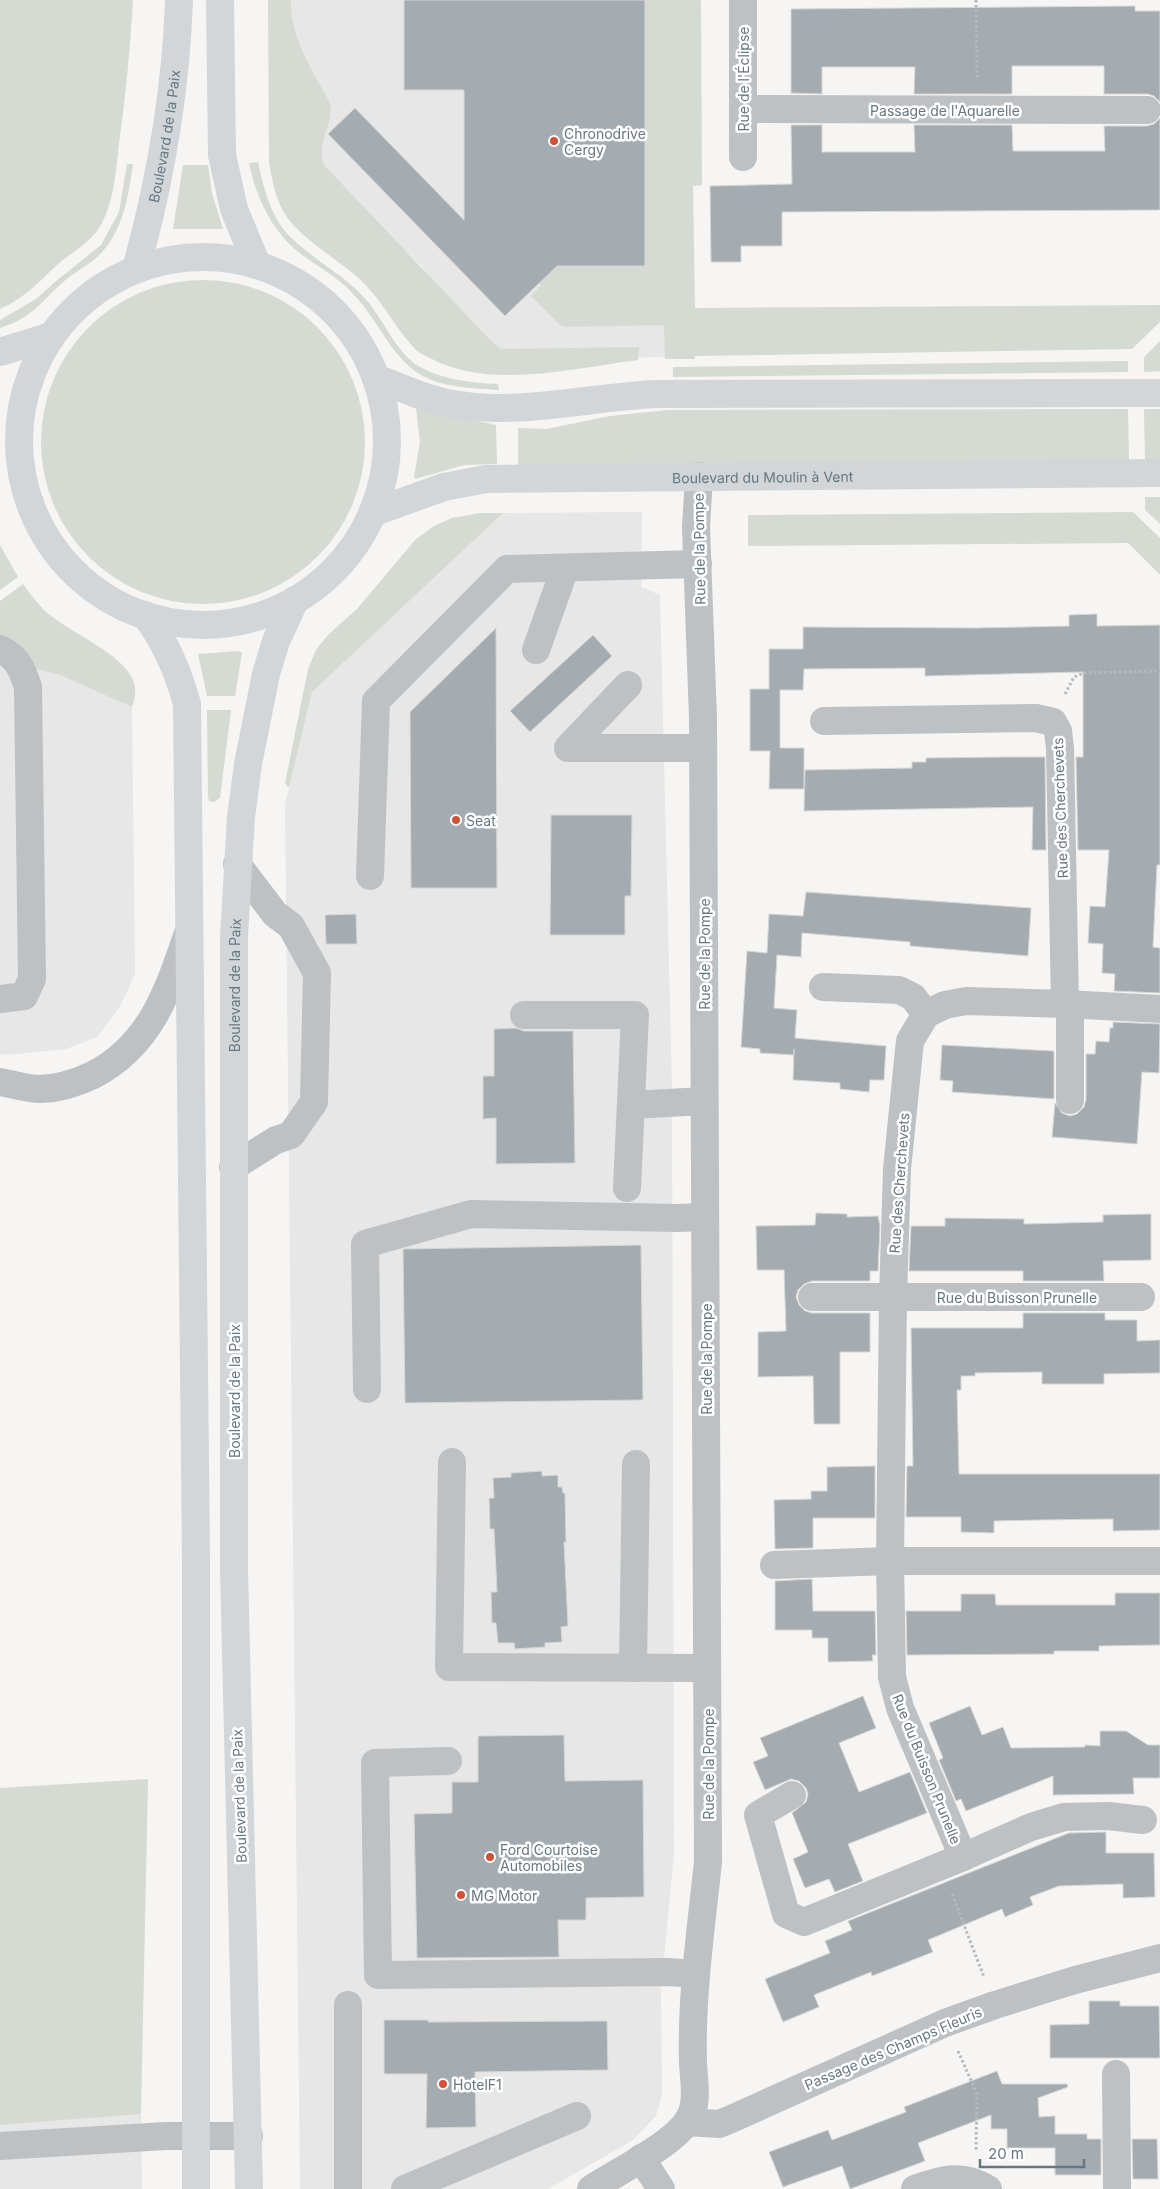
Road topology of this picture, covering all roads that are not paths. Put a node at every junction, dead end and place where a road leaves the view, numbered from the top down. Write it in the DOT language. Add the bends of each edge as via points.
graph roads {
  1 [pos="179,0"];
  2 [pos="220,0"];
  3 [pos="743,0"];
  4 [pos="744,109"];
  5 [pos="1148,110"];
  6 [pos="744,157"];
  7 [pos="257,265"];
  8 [pos="136,269"];
  9 [pos="52,336"];
  10 [pos="0,352"];
  11 [pos="376,378"];
  12 [pos="1160,393"];
  13 [pos="0,473"];
  14 [pos="1160,473"];
  15 [pos="699,476"];
  16 [pos="26,489"];
  17 [pos="372,513"];
  18 [pos="698,564"];
  19 [pos="564,568"];
  20 [pos="295,600"];
  21 [pos="145,615"];
  22 [pos="0,649"];
  23 [pos="536,650"];
  24 [pos="628,685"];
  25 [pos="824,721"];
  26 [pos="703,748"];
  27 [pos="237,864"];
  28 [pos="370,876"];
  29 [pos="191,927"];
  30 [pos="823,987"];
  31 [pos="0,1000"];
  32 [pos="1068,1004"];
  33 [pos="1160,1009"];
  34 [pos="926,1014"];
  35 [pos="524,1015"];
  36 [pos="0,1082"];
  37 [pos="1070,1100"];
  38 [pos="704,1101"];
  39 [pos="631,1105"];
  40 [pos="233,1167"];
  41 [pos="627,1188"];
  42 [pos="705,1217"];
  43 [pos="812,1297"];
  44 [pos="892,1297"];
  45 [pos="1141,1297"];
  46 [pos="367,1389"];
  47 [pos="452,1462"];
  48 [pos="636,1464"];
  49 [pos="890,1560"];
  50 [pos="1160,1561"];
  51 [pos="774,1565"];
  52 [pos="632,1668"];
  53 [pos="707,1668"];
  54 [pos="448,1761"];
  55 [pos="792,1795"];
  56 [pos="1143,1820"];
  57 [pos="952,1861"];
  58 [pos="1160,1958"];
  59 [pos="696,1974"];
  60 [pos="348,2006"];
  61 [pos="1116,2074"];
  62 [pos="577,2116"];
  63 [pos="688,2122"];
  64 [pos="248,2136"];
  65 [pos="196,2137"];
  66 [pos="0,2146"];
  67 [pos="641,2158"];
  68 [pos="439,2183"];
  69 [pos="977,2184"];
  70 [pos="196,2189"];
  71 [pos="249,2189"];
  72 [pos="348,2189"];
  73 [pos="405,2189"];
  74 [pos="591,2189"];
  75 [pos="661,2189"];
  76 [pos="915,2189"];
  77 [pos="1117,2189"];
  1 -- 8 [label="main road, Boulevard de la Paix" via="170,102"];
  2 -- 7 [label="main road" via="222,155 234,209"];
  3 -- 4 [label="street, Rue de l'Éclipse"];
  4 -- 5 [label="street, Passage de l'Aquarelle"];
  4 -- 6 [label="street, Rue de l'Éclipse"];
  7 -- 8 [label="main road" via="205,256 170,260"];
  7 -- 11 [label="main road" via="308,289 336,314 359,344"];
  8 -- 9 [label="main road" via="88,296"];
  9 -- 10 [label="main road"];
  9 -- 16 [label="main road" via="33,371 22,410 19,449"];
  11 -- 12 [label="main road" via="446,402 516,408 657,394"];
  11 -- 17 [label="main road" via="384,412 386,446 382,480"];
  13 -- 16 [label="main road"];
  14 -- 15 [label="main road, Boulevard du Moulin à Vent"];
  15 -- 17 [label="main road, Boulevard du Moulin à Vent" via="471,480 414,496"];
  15 -- 18 [label="street, Rue de la Pompe"];
  16 -- 21 [label="main road" via="38,523 70,567 97,591"];
  17 -- 20 [label="main road" via="340,563 327,577"];
  18 -- 19 [label="street"];
  18 -- 26 [label="street, Rue de la Pompe"];
  19 -- 23 [label="street"];
  19 -- 28 [label="street" via="508,568 376,701"];
  20 -- 21 [label="main road" via="259,616 222,624 183,624"];
  20 -- 27 [label="main road, Boulevard de la Paix" via="276,641 266,674 248,764"];
  21 -- 29 [label="main road" via="172,658 187,704"];
  22 -- 31 [label="street" via="11,654 28,687 32,979 24,996"];
  24 -- 26 [label="street" via="568,748"];
  25 -- 32 [label="street, Rue des Cherchevets" via="1036,718 1053,722 1060,748"];
  26 -- 38 [label="street, Rue de la Pompe"];
  27 -- 40 [label="main road, Boulevard de la Paix"];
  27 -- 40 [label="street" via="275,914 292,926 317,973 317,983 314,1102 291,1135 276,1140"];
  29 -- 36 [label="street" via="166,992 136,1044 102,1070 57,1088 37,1089"];
  29 -- 65 [label="main road"];
  30 -- 34 [label="street" via="899,990 913,997"];
  32 -- 33 [label="street"];
  32 -- 34 [label="street" via="966,1001 945,1005"];
  32 -- 37 [label="street, Rue des Cherchevets"];
  34 -- 44 [label="street, Rue des Cherchevets" via="910,1041 897,1169"];
  35 -- 39 [label="street" via="635,1015"];
  38 -- 39 [label="street"];
  38 -- 42 [label="street, Rue de la Pompe"];
  39 -- 41 [label="street"];
  40 -- 64 [label="main road, Boulevard de la Paix" via="235,1673"];
  42 -- 46 [label="street" via="471,1214 365,1244"];
  42 -- 53 [label="street, Rue de la Pompe"];
  43 -- 44 [label="street, Rue du Buisson Prunelle"];
  44 -- 45 [label="street, Rue du Buisson Prunelle"];
  44 -- 49 [label="street, Rue du Buisson Prunelle"];
  47 -- 52 [label="street" via="449,1667"];
  48 -- 52 [label="street"];
  49 -- 50 [label="street"];
  49 -- 51 [label="street"];
  49 -- 57 [label="street, Rue du Buisson Prunelle" via="892,1677"];
  52 -- 53 [label="street"];
  53 -- 59 [label="street, Rue de la Pompe" via="708,1862"];
  54 -- 59 [label="street" via="375,1763 378,1975"];
  55 -- 57 [label="street, Rue du Buisson Prunelle" via="758,1815 786,1914 804,1922"];
  56 -- 57 [label="street, Rue du Buisson Prunelle" via="1108,1816 1064,1817 1031,1827"];
  58 -- 63 [label="street, Passage des Champs Fleuris" via="995,2004 945,2023 719,2124"];
  59 -- 63 [label="street, Rue de la Pompe" via="694,2096 693,2112"];
  60 -- 72 [label="street"];
  61 -- 77 [label="street"];
  62 -- 68 [label="street"];
  63 -- 67 [label="street" via="676,2136"];
  64 -- 65 [label="street"];
  64 -- 71 [label="main road, Boulevard de la Paix"];
  65 -- 66 [label="street"];
  65 -- 70 [label="main road"];
  67 -- 74 [label="street"];
  67 -- 75 [label="street"];
  68 -- 73 [label="street"];
  69 -- 76 [label="street" via="946,2179"];
}
